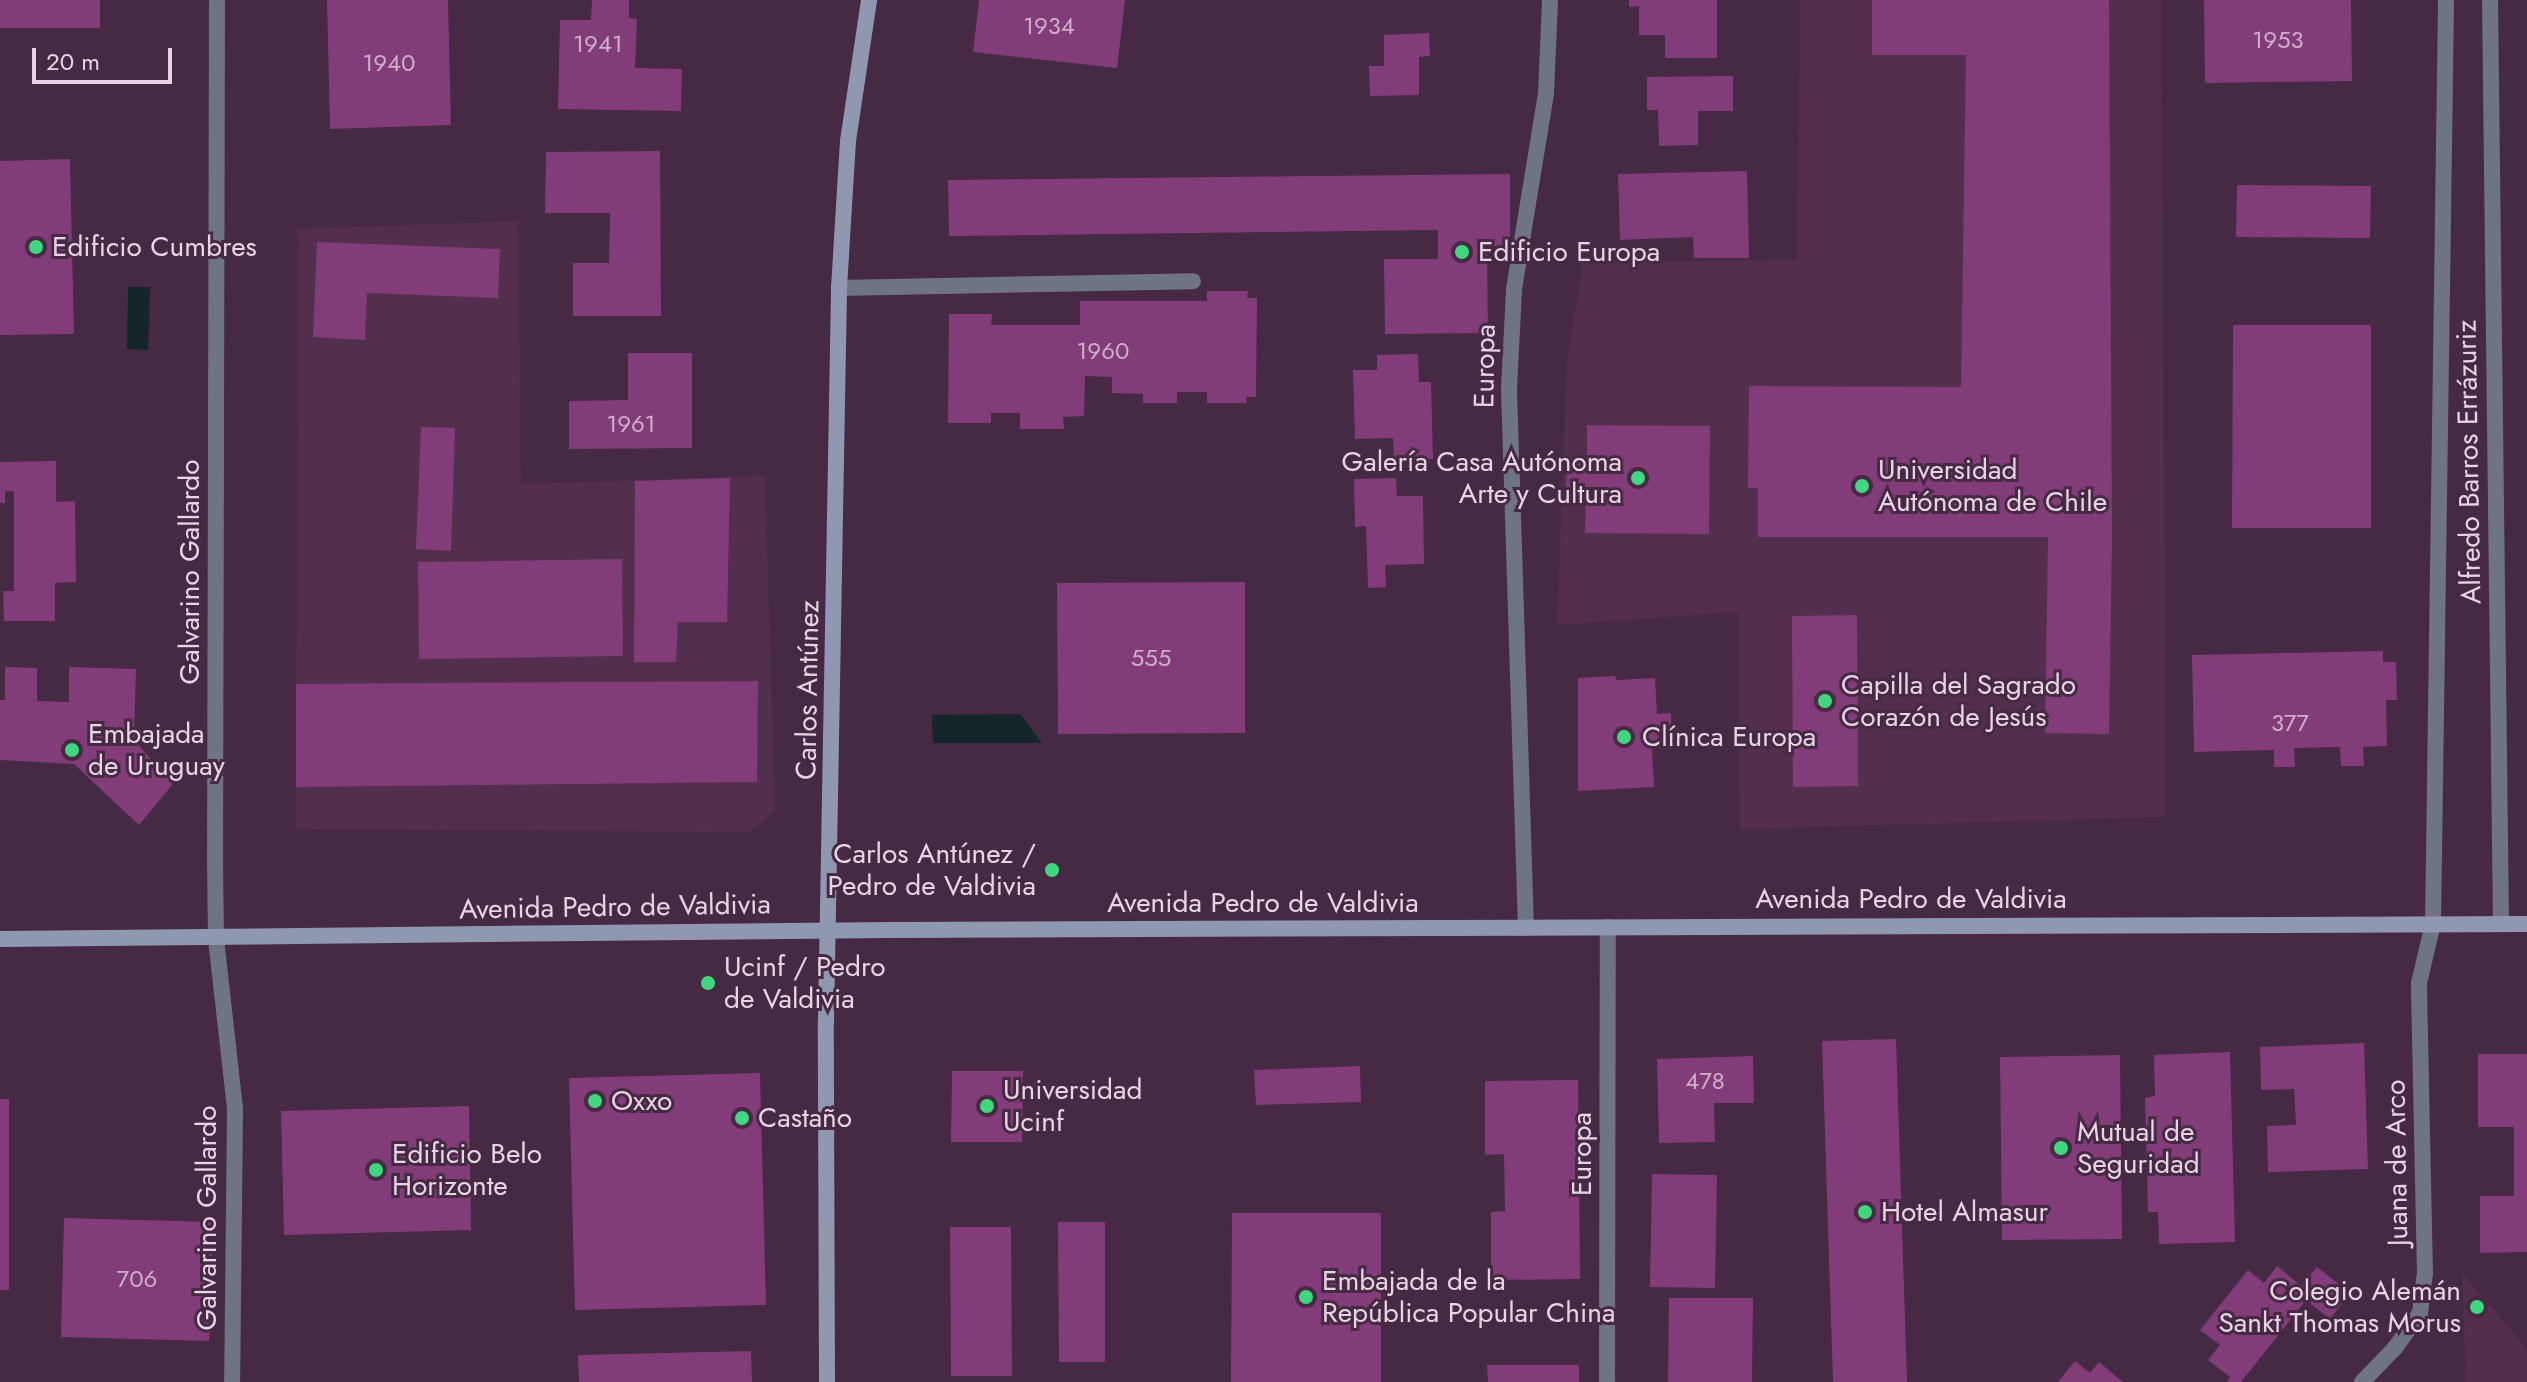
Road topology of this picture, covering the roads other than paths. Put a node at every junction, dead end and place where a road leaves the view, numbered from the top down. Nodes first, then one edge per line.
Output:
1 (217, 0) edge
2 (869, 0) edge
3 (1550, 0) edge
4 (2446, 0) edge
5 (2490, 0) edge
6 (1193, 281) dead end
7 (839, 288) junction
8 (2433, 924) junction
9 (2501, 924) junction
10 (2527, 924) edge
11 (1608, 927) junction
12 (1526, 928) junction
13 (829, 930) junction
14 (0, 939) edge
15 (216, 939) junction
16 (232, 1382) edge
17 (827, 1382) edge
18 (1607, 1382) edge
19 (2362, 1382) edge

1 - 15 street, Galvarino Gallardo
2 - 7 main road, Carlos Antúnez
3 - 12 street, Europa
4 - 8 street, Alfredo Barros Errázuriz
5 - 9 street, Alfredo Barros Errázuriz
6 - 7 street
7 - 13 main road, Carlos Antúnez
8 - 9 main road, Avenida Pedro de Valdivia
8 - 11 main road, Avenida Pedro de Valdivia
8 - 19 street, Juana de Arco
9 - 10 main road, Avenida Pedro de Valdivia
11 - 12 main road, Avenida Pedro de Valdivia
11 - 18 street, Europa
12 - 13 main road, Avenida Pedro de Valdivia
13 - 15 main road, Avenida Pedro de Valdivia
13 - 17 main road, Carlos Antúnez
14 - 15 main road, Avenida Pedro de Valdivia
15 - 16 street, Galvarino Gallardo

